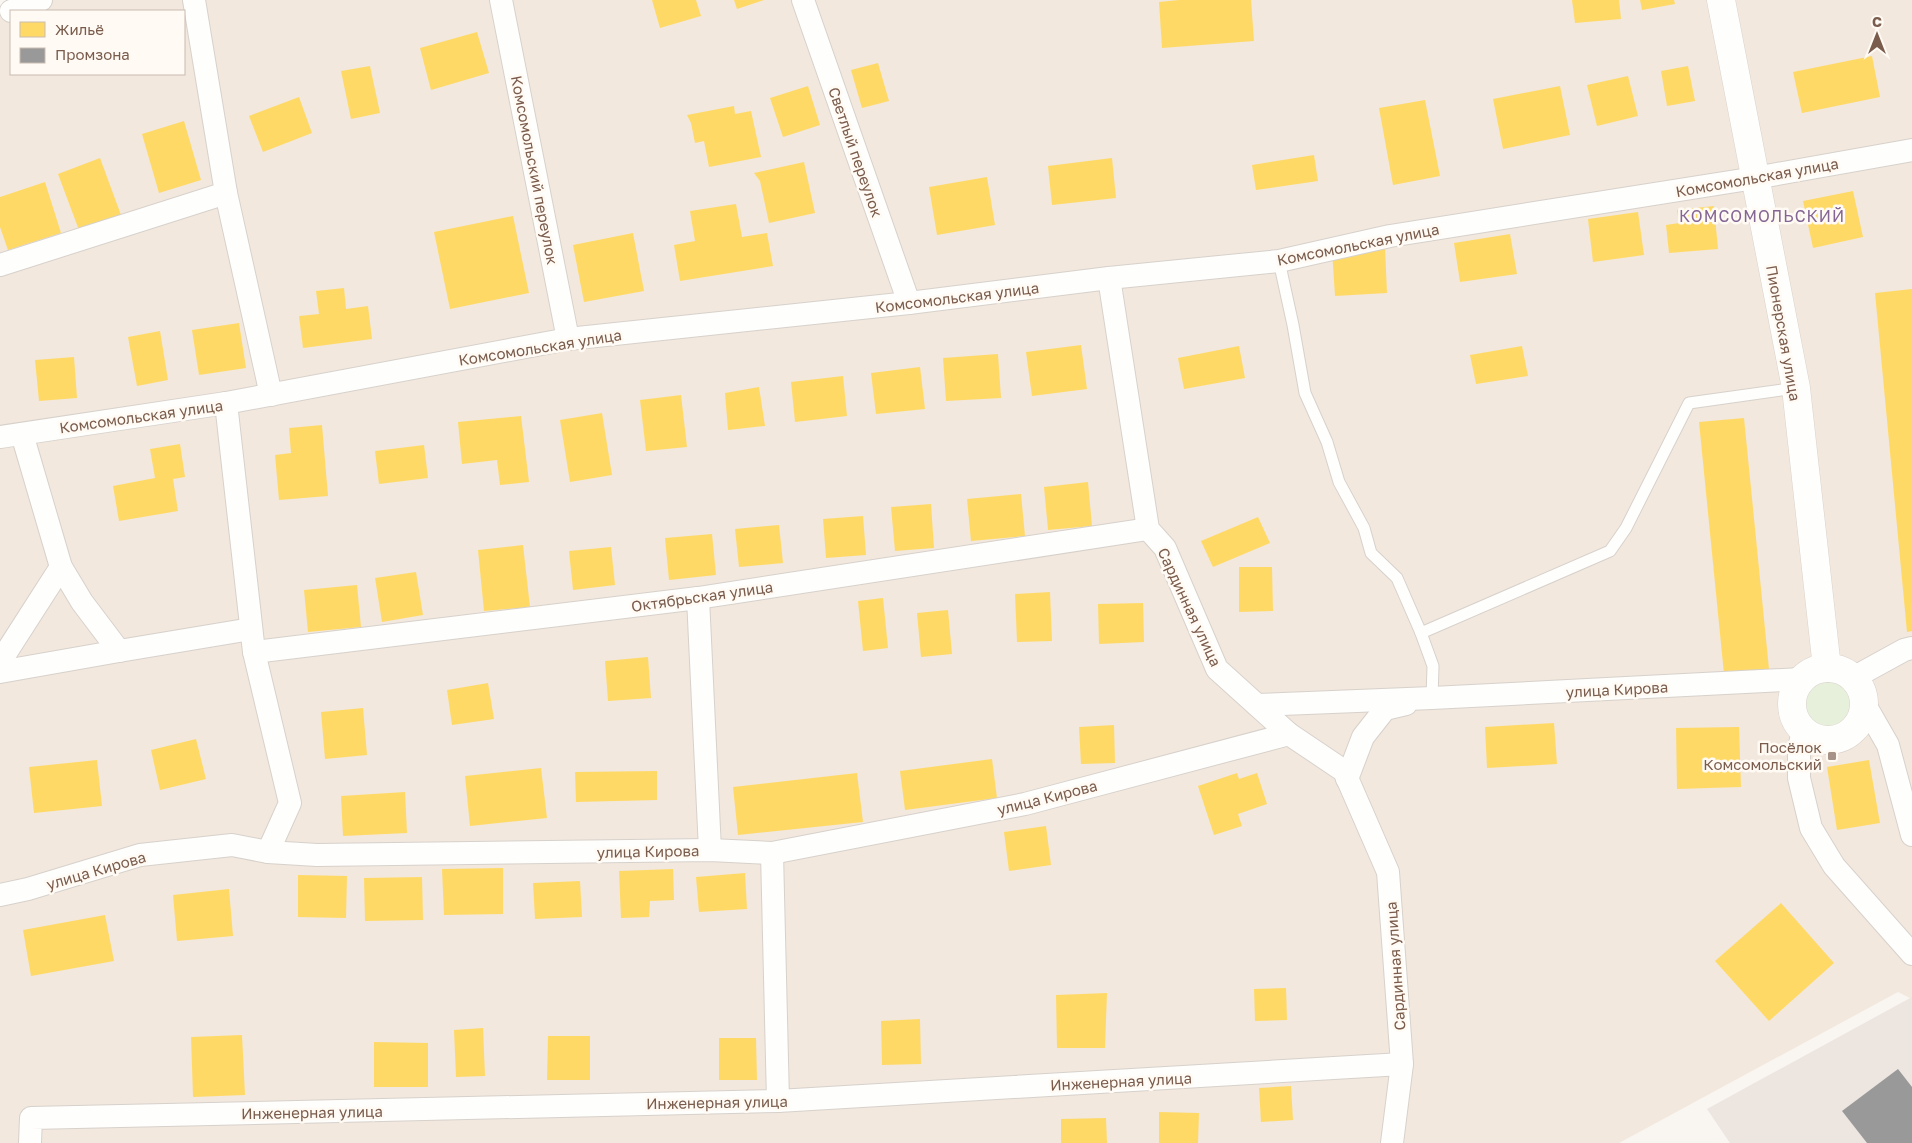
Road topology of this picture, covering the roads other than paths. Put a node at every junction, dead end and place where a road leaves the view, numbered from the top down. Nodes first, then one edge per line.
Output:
1 (42, 0) edge
2 (194, 0) edge
3 (501, 0) edge
4 (803, 0) edge
5 (1721, 0) edge
6 (14, 10) edge
7 (1912, 150) edge
8 (1756, 178) junction
9 (226, 192) junction
10 (1279, 261) junction
11 (0, 265) edge
12 (1108, 278) junction
13 (909, 303) junction
14 (568, 340) junction
15 (1796, 388) junction
16 (271, 395) junction
17 (226, 403) junction
18 (11, 435) edge
19 (1148, 529) junction
20 (61, 567) junction
21 (698, 598) junction
22 (251, 628) junction
23 (1421, 633) junction
24 (1912, 648) edge
25 (119, 651) junction
26 (254, 652) junction
27 (0, 662) edge
28 (1827, 668) junction
29 (0, 672) edge
30 (1853, 678) junction
31 (1802, 679) junction
32 (1432, 698) junction
33 (1864, 703) junction
34 (1257, 705) junction
35 (1803, 731) junction
36 (1289, 734) junction
37 (1347, 779) junction
38 (1912, 835) edge
39 (710, 850) junction
40 (268, 852) junction
41 (772, 853) junction
42 (0, 895) edge
43 (1912, 954) edge
44 (1402, 1064) junction
45 (778, 1102) junction
46 (30, 1143) edge
47 (1392, 1143) edge

1 - 6 street
2 - 9 street
3 - 14 street, Комсомольский переулок
4 - 13 street, Светлый переулок
5 - 8 street, Пионерская улица
7 - 8 street, Комсомольская улица
8 - 10 street, Комсомольская улица
8 - 15 street, Пионерская улица
9 - 11 street
9 - 16 street
10 - 12 street, Комсомольская улица
10 - 23 lane
12 - 13 street, Комсомольская улица
12 - 19 street
13 - 14 street, Комсомольская улица
14 - 16 street, Комсомольская улица
15 - 23 lane
15 - 28 street, Пионерская улица
16 - 17 street, Комсомольская улица
17 - 18 street, Комсомольская улица
17 - 22 street
18 - 20 street
19 - 21 street, Октябрьская улица
19 - 34 street, Сардинная улица
20 - 25 street
20 - 27 street
21 - 26 street, Октябрьская улица
21 - 39 street
22 - 25 street
22 - 26 street
23 - 32 lane
24 - 30 street
25 - 29 street
26 - 40 street
28 - 30 street
28 - 31 street
30 - 33 street
31 - 32 street, улица Кирова
31 - 35 street
32 - 34 street
32 - 37 street
33 - 35 street
33 - 38 street
34 - 36 street, Сардинная улица
35 - 43 street
36 - 37 street, Сардинная улица
36 - 41 street, улица Кирова
37 - 44 street, Сардинная улица
39 - 40 street, улица Кирова
39 - 41 street, улица Кирова
40 - 42 street, улица Кирова
41 - 45 street
44 - 45 street, Инженерная улица
44 - 47 street, Сардинная улица
45 - 46 street, Инженерная улица

